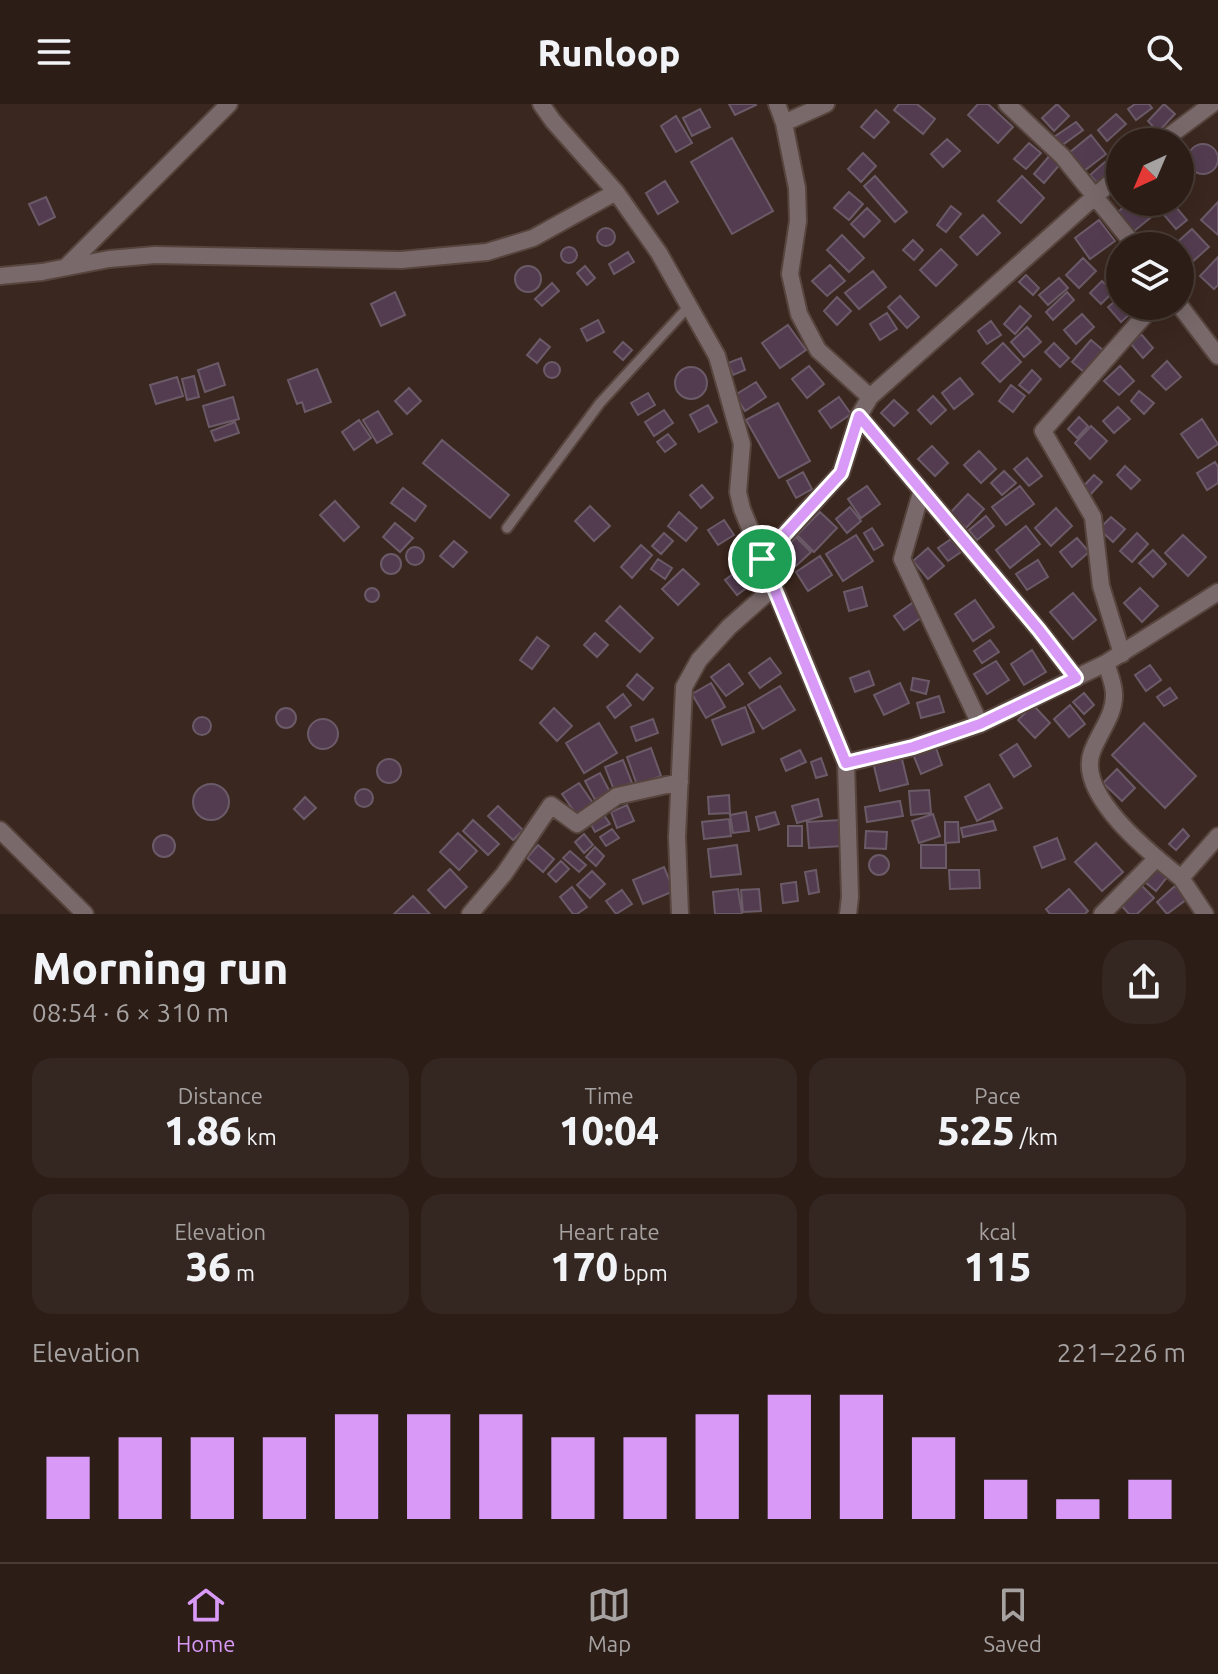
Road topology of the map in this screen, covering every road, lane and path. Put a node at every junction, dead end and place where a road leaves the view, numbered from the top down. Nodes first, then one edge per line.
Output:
1 (229, 104) edge
2 (541, 104) edge
3 (777, 104) edge
4 (826, 104) edge
5 (1007, 104) edge
6 (1212, 104) edge
7 (784, 123) junction
8 (1180, 128) edge
9 (1106, 187) edge
10 (616, 192) junction
11 (1096, 196) junction
12 (1124, 232) edge
13 (65, 267) junction
14 (0, 276) edge
15 (690, 305) junction
16 (1141, 320) edge
17 (1191, 320) edge
18 (1218, 356) edge
19 (870, 397) junction
20 (859, 416) junction
21 (921, 493) junction
22 (507, 528) dead end
23 (762, 559) junction
24 (773, 588) junction
25 (1218, 592) edge
26 (1122, 654) junction
27 (1106, 663) junction
28 (1076, 678) junction
29 (980, 724) junction
30 (846, 763) junction
31 (680, 782) junction
32 (0, 830) edge
33 (1218, 836) edge
34 (1157, 858) junction
35 (1181, 878) junction
36 (85, 914) edge
37 (470, 914) edge
38 (680, 914) edge
39 (848, 914) edge
40 (1102, 914) edge
41 (1205, 914) edge

1 - 13 street
2 - 10 street
3 - 7 street
4 - 7 street
5 - 11 street
6 - 8 street
7 - 19 street
9 - 11 street
10 - 13 street
10 - 15 street
11 - 12 street
11 - 19 street
13 - 14 street
15 - 22 lane
15 - 23 street
16 - 26 street
17 - 18 street
19 - 20 street
20 - 21 street
20 - 23 street
21 - 28 street
21 - 29 street
23 - 24 street
24 - 30 street
24 - 31 street
25 - 26 street
26 - 27 street
27 - 28 street
27 - 34 street
28 - 29 street
29 - 30 street
30 - 39 street
31 - 37 street
31 - 38 street
32 - 36 street
33 - 35 street
34 - 35 street
34 - 40 street
35 - 41 street

